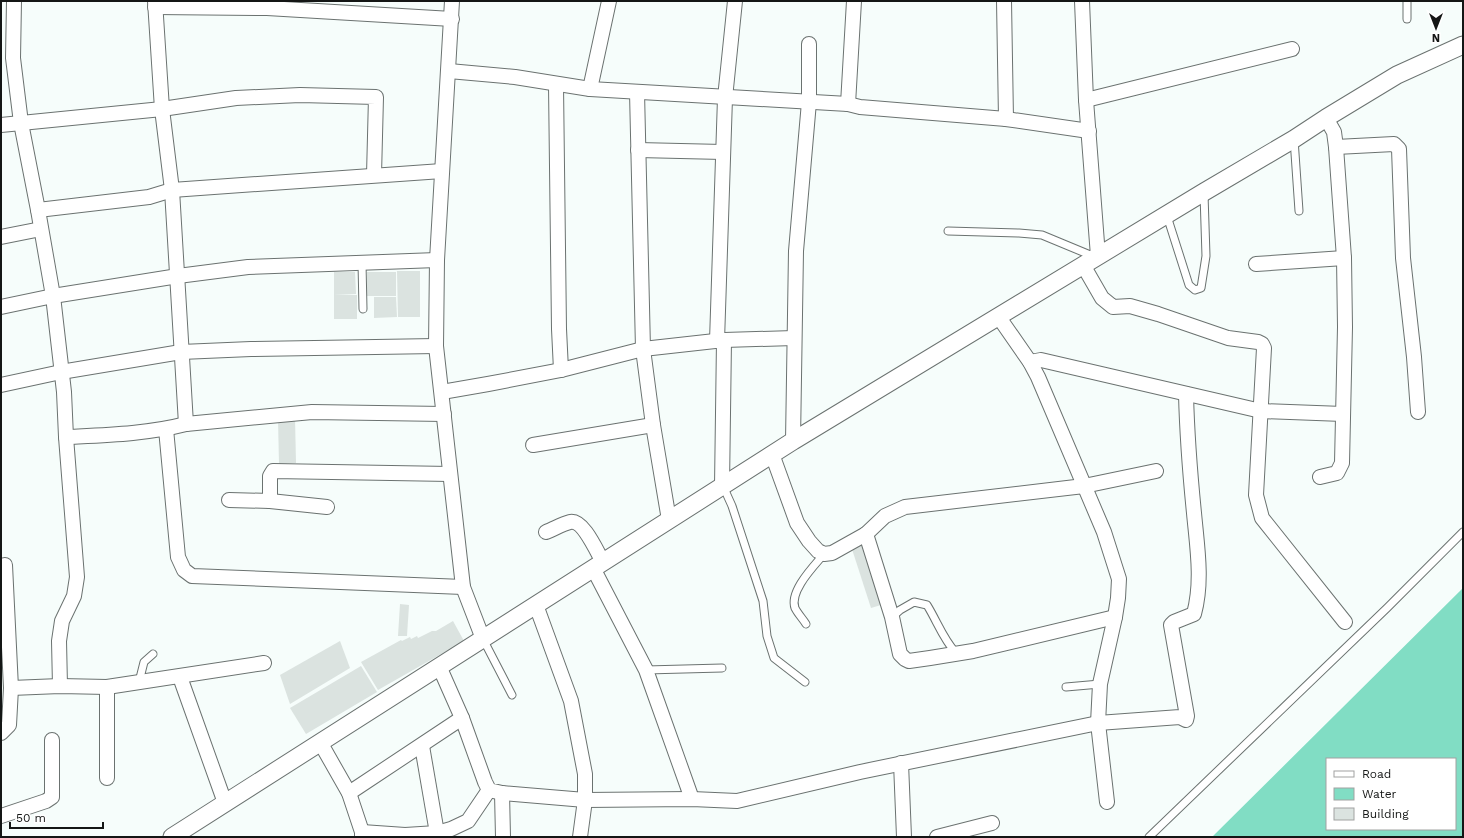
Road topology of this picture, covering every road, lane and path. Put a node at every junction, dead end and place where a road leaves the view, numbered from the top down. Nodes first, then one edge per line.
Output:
1 (14, 1) edge
2 (452, 1) edge
3 (609, 1) edge
4 (735, 1) edge
5 (854, 1) edge
6 (1004, 1) edge
7 (1082, 1) edge
8 (1407, 1) edge
9 (155, 4) edge
10 (452, 19) junction
11 (1407, 19) dead end
12 (809, 44) dead end
13 (1463, 45) edge
14 (1292, 49) dead end
15 (7, 58) edge
16 (449, 71) junction
17 (556, 84) junction
18 (590, 89) junction
19 (637, 92) junction
20 (725, 98) junction
21 (1086, 100) junction
22 (809, 102) junction
23 (848, 104) junction
24 (162, 109) junction
25 (1326, 118) junction
26 (1006, 119) junction
27 (21, 123) junction
28 (1, 125) edge
29 (1089, 131) junction
30 (1294, 139) junction
31 (1336, 147) junction
32 (638, 150) junction
33 (723, 152) junction
34 (442, 171) junction
35 (374, 175) junction
36 (172, 190) junction
37 (1204, 192) junction
38 (38, 210) junction
39 (1299, 211) dead end
40 (1167, 214) junction
41 (41, 229) junction
42 (948, 231) dead end
43 (1, 237) edge
44 (1344, 258) junction
45 (1092, 259) junction
46 (437, 260) junction
47 (362, 263) junction
48 (1256, 264) dead end
49 (178, 276) junction
50 (53, 296) junction
51 (1, 307) edge
52 (363, 309) dead end
53 (998, 316) junction
54 (794, 338) junction
55 (721, 341) junction
56 (436, 346) junction
57 (643, 349) junction
58 (181, 352) junction
59 (1030, 362) junction
60 (561, 370) junction
61 (61, 372) junction
62 (1, 385) edge
63 (442, 392) junction
64 (1186, 394) junction
65 (1260, 411) junction
66 (1418, 412) dead end
67 (444, 414) junction
68 (1343, 414) junction
69 (186, 424) junction
70 (653, 424) junction
71 (166, 429) junction
72 (66, 437) junction
73 (792, 441) junction
74 (533, 445) dead end
75 (772, 454) junction
76 (1156, 471) dead end
77 (450, 474) junction
78 (1320, 477) dead end
79 (722, 486) junction
80 (1084, 486) junction
81 (229, 500) dead end
82 (270, 501) junction
83 (327, 507) dead end
84 (669, 520) junction
85 (546, 532) dead end
86 (1463, 532) edge
87 (866, 534) junction
88 (824, 554) junction
89 (5, 565) dead end
90 (598, 565) junction
91 (463, 587) junction
92 (536, 605) junction
93 (892, 617) junction
94 (1115, 617) junction
95 (1345, 622) dead end
96 (806, 624) dead end
97 (482, 639) junction
98 (956, 653) junction
99 (153, 654) dead end
100 (264, 664) dead end
101 (440, 666) junction
102 (722, 668) dead end
103 (646, 670) junction
104 (180, 676) junction
105 (139, 682) junction
106 (805, 682) dead end
107 (1100, 684) junction
108 (60, 686) junction
109 (107, 687) junction
110 (1066, 687) dead end
111 (11, 688) junction
112 (512, 695) dead end
113 (462, 718) junction
114 (1098, 723) junction
115 (1, 733) edge
116 (52, 740) dead end
117 (320, 742) junction
118 (422, 746) junction
119 (901, 763) junction
120 (107, 778) dead end
121 (496, 792) junction
122 (349, 793) junction
123 (692, 799) junction
124 (585, 800) junction
125 (1107, 802) dead end
126 (225, 803) junction
127 (1, 816) edge
128 (992, 823) dead end
129 (437, 833) junction
130 (362, 834) edge
131 (172, 837) edge
132 (503, 837) edge
133 (580, 837) edge
134 (904, 837) edge
135 (937, 837) edge
136 (1149, 837) edge

1 - 15 street
2 - 10 street
3 - 18 street
4 - 20 street
5 - 23 street
6 - 26 street
7 - 21 street
8 - 11 lane
9 - 10 street
9 - 24 street
10 - 16 street
12 - 22 street
13 - 25 street
14 - 21 street
15 - 27 street
16 - 17 street
16 - 34 street
17 - 18 street
17 - 60 street
18 - 19 street
19 - 20 street
19 - 32 street
20 - 22 street
20 - 33 street
21 - 29 street
22 - 23 street
22 - 54 street
23 - 26 street
24 - 27 street
24 - 35 street
24 - 36 street
25 - 30 street
25 - 31 street
26 - 29 street
27 - 28 street
27 - 38 street
29 - 45 street
30 - 37 street
30 - 39 lane
31 - 44 street
31 - 66 street
32 - 33 street
32 - 57 street
33 - 55 street
34 - 35 street
34 - 46 street
35 - 36 street
36 - 38 street
36 - 49 street
37 - 40 street
37 - 40 lane
38 - 41 street
40 - 45 street
41 - 43 street
41 - 50 street
42 - 45 lane
44 - 48 street
44 - 68 street
45 - 53 street
45 - 65 street
46 - 47 street
46 - 56 street
47 - 49 street
47 - 52 lane
49 - 50 street
49 - 58 street
50 - 51 street
50 - 61 street
53 - 59 street
53 - 73 street
54 - 55 street
54 - 73 street
55 - 57 street
55 - 79 street
56 - 58 street
56 - 63 street
57 - 60 street
57 - 70 street
58 - 61 street
58 - 69 street
59 - 64 street
59 - 80 street
60 - 63 street
61 - 62 street
61 - 72 street
63 - 67 street
64 - 65 street
64 - 114 street
65 - 68 street
65 - 95 street
67 - 69 street
67 - 77 street
68 - 78 street
69 - 71 street
70 - 74 street
70 - 84 street
71 - 72 street
71 - 91 street
72 - 108 street
73 - 75 street
75 - 79 street
75 - 88 street
76 - 80 street
77 - 82 street
77 - 91 street
79 - 84 street
79 - 106 lane
80 - 87 street
80 - 94 street
81 - 82 street
82 - 83 street
84 - 90 street
85 - 90 street
86 - 136 lane
87 - 88 street
87 - 93 street
88 - 96 lane
89 - 111 street
90 - 92 street
90 - 103 street
91 - 97 street
92 - 97 street
92 - 124 street
93 - 98 lane
93 - 98 street
94 - 98 street
94 - 107 street
97 - 101 street
97 - 112 lane
99 - 105 lane
100 - 104 street
101 - 113 street
101 - 117 street
102 - 103 lane
103 - 123 street
104 - 105 street
104 - 126 street
105 - 109 street
107 - 110 lane
107 - 114 street
108 - 109 street
108 - 111 street
109 - 120 street
111 - 115 street
113 - 118 street
113 - 121 street
114 - 119 street
114 - 125 street
116 - 127 street
117 - 122 street
117 - 126 street
118 - 122 street
118 - 129 street
119 - 123 street
119 - 134 street
121 - 124 street
121 - 129 street
121 - 132 street
122 - 130 street
123 - 124 street
124 - 133 street
126 - 131 street
128 - 135 street
129 - 130 street

